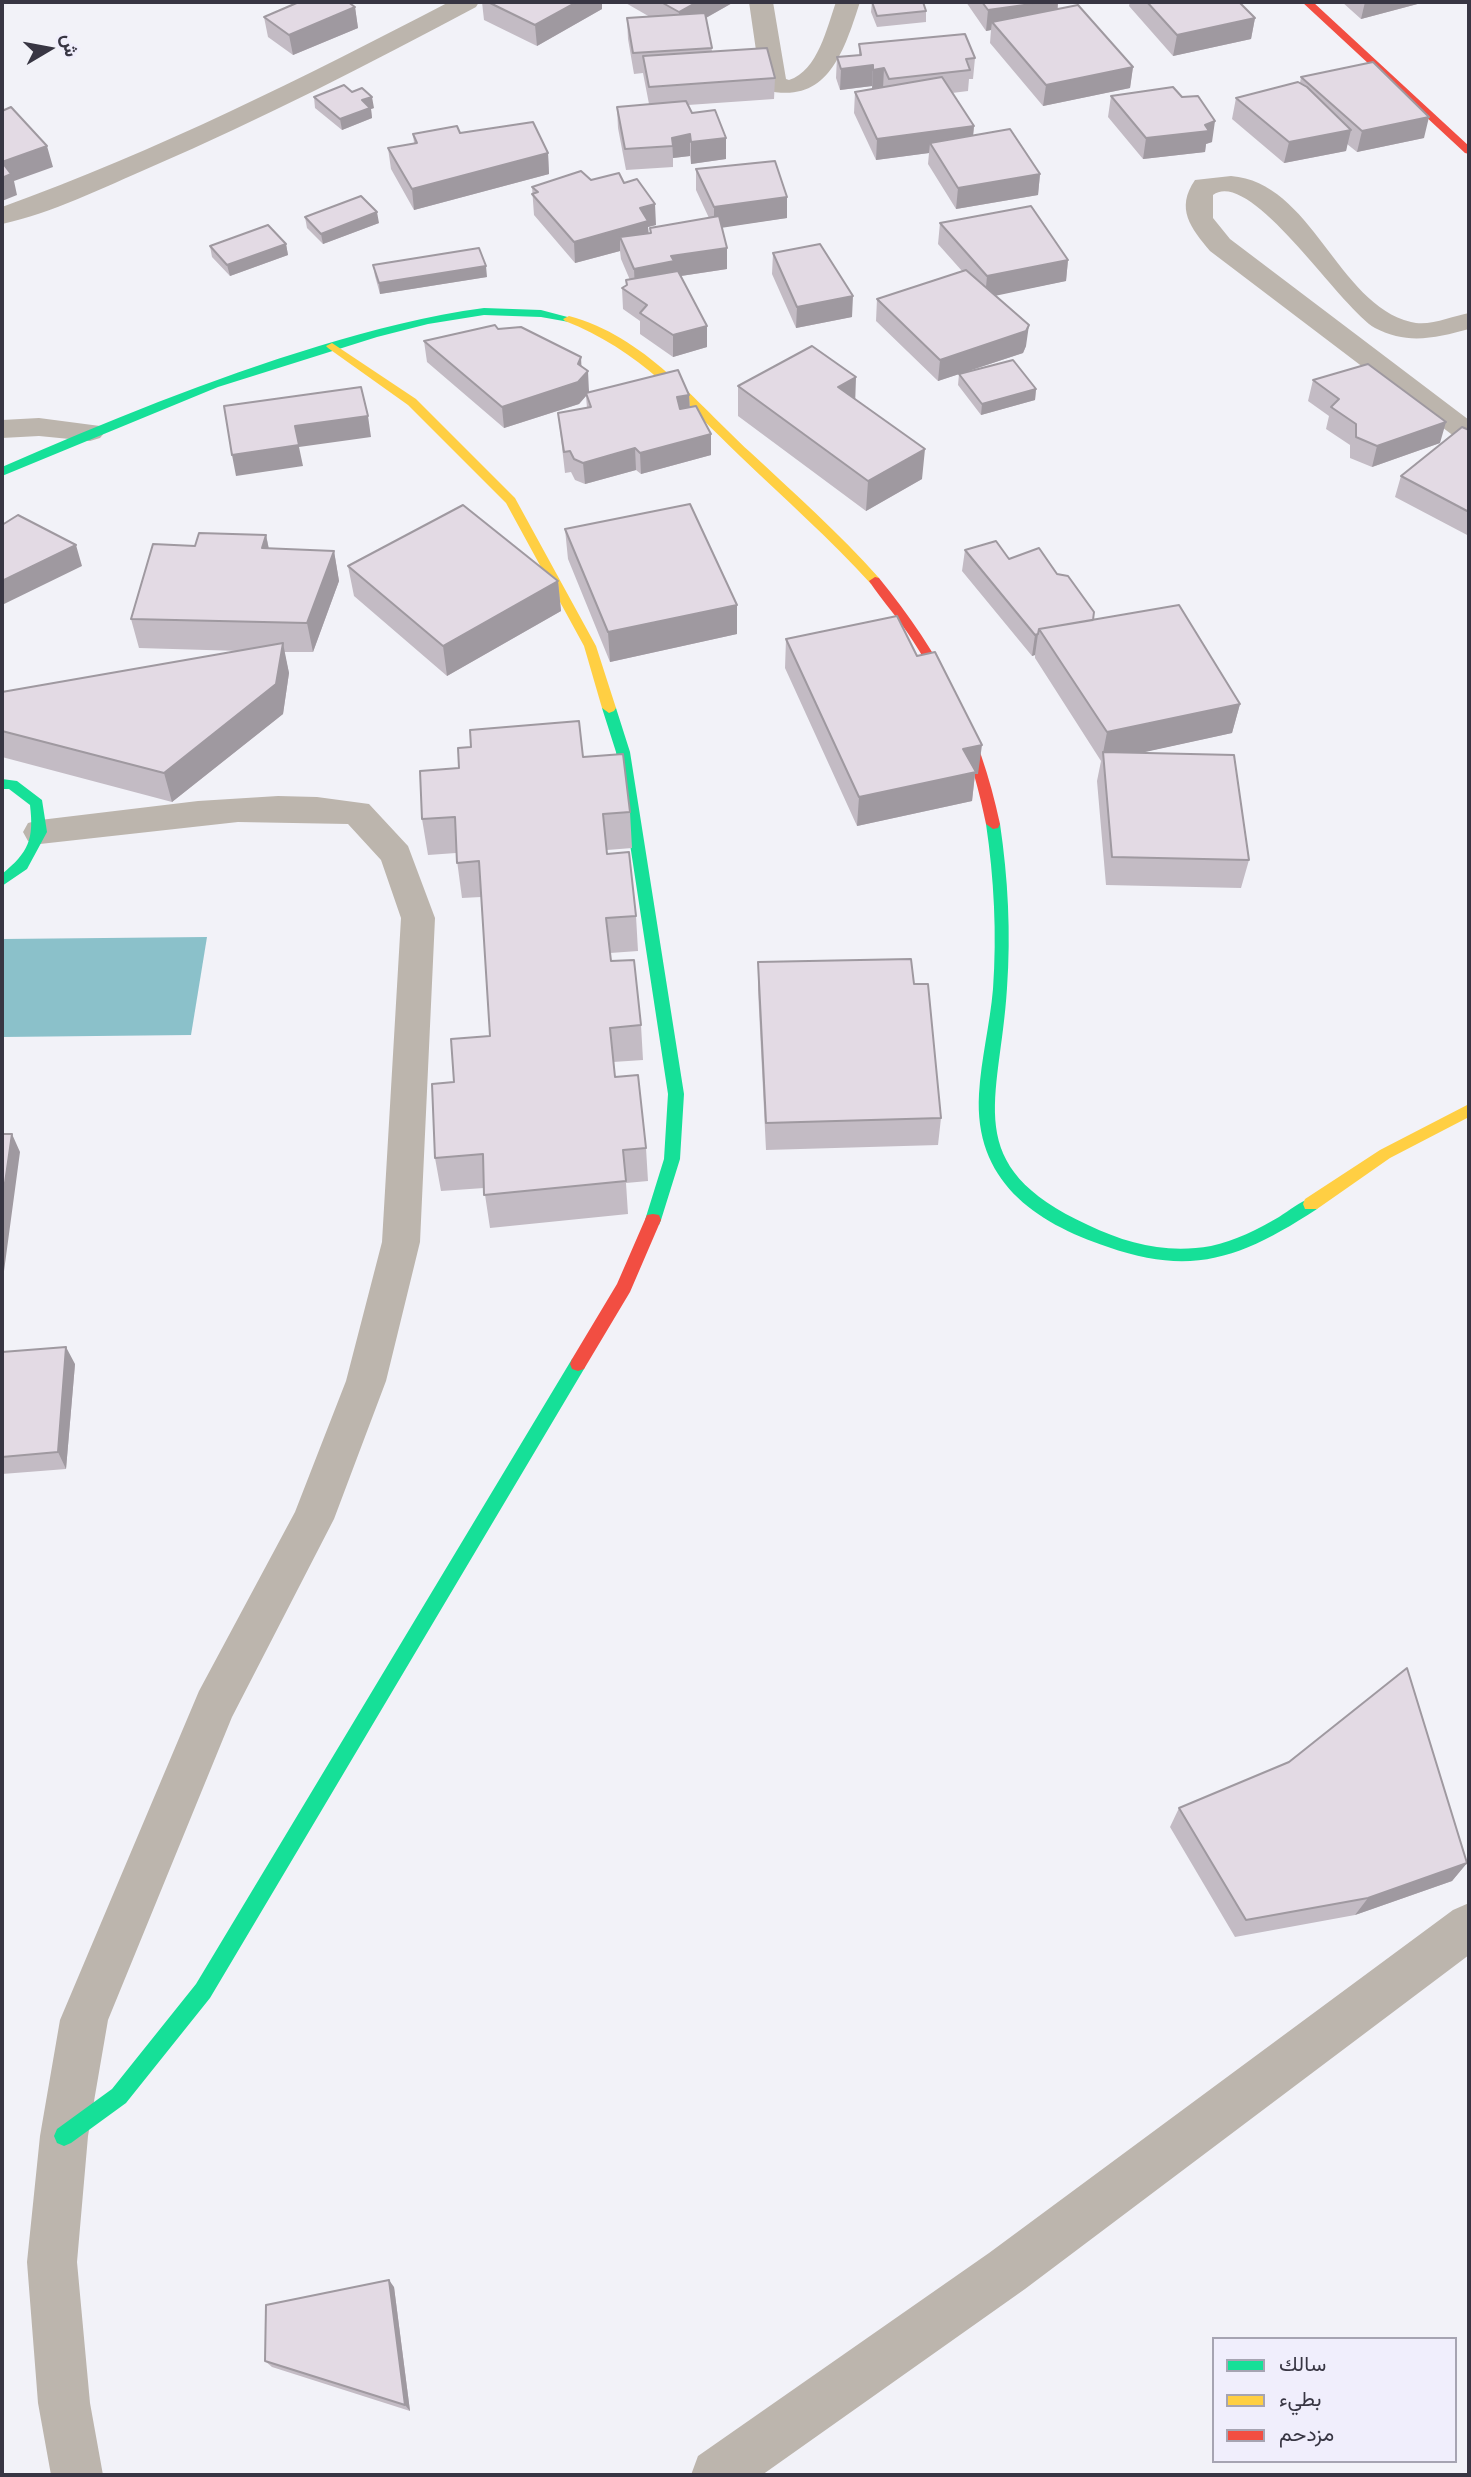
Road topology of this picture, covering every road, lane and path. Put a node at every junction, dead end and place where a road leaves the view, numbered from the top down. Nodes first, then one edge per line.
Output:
1 (467, 2) edge
2 (761, 2) edge
3 (848, 2) edge
4 (1307, 2) edge
5 (1469, 151) edge
6 (2, 216) edge
7 (1469, 321) edge
8 (332, 346) junction
9 (2, 429) edge
10 (90, 432) junction
11 (1469, 433) edge
12 (2, 471) edge
13 (2, 784) edge
14 (40, 832) junction
15 (2, 881) edge
16 (1469, 1110) edge
17 (1469, 1926) edge
18 (64, 2136) junction
19 (77, 2475) edge
20 (717, 2475) edge

1 - 6 street
2 - 3 street
4 - 5 street
7 - 11 street
8 - 10 street
8 - 16 street
8 - 18 street
9 - 10 street
10 - 12 street
13 - 14 street
14 - 15 street
14 - 18 street
17 - 20 street
18 - 19 street

